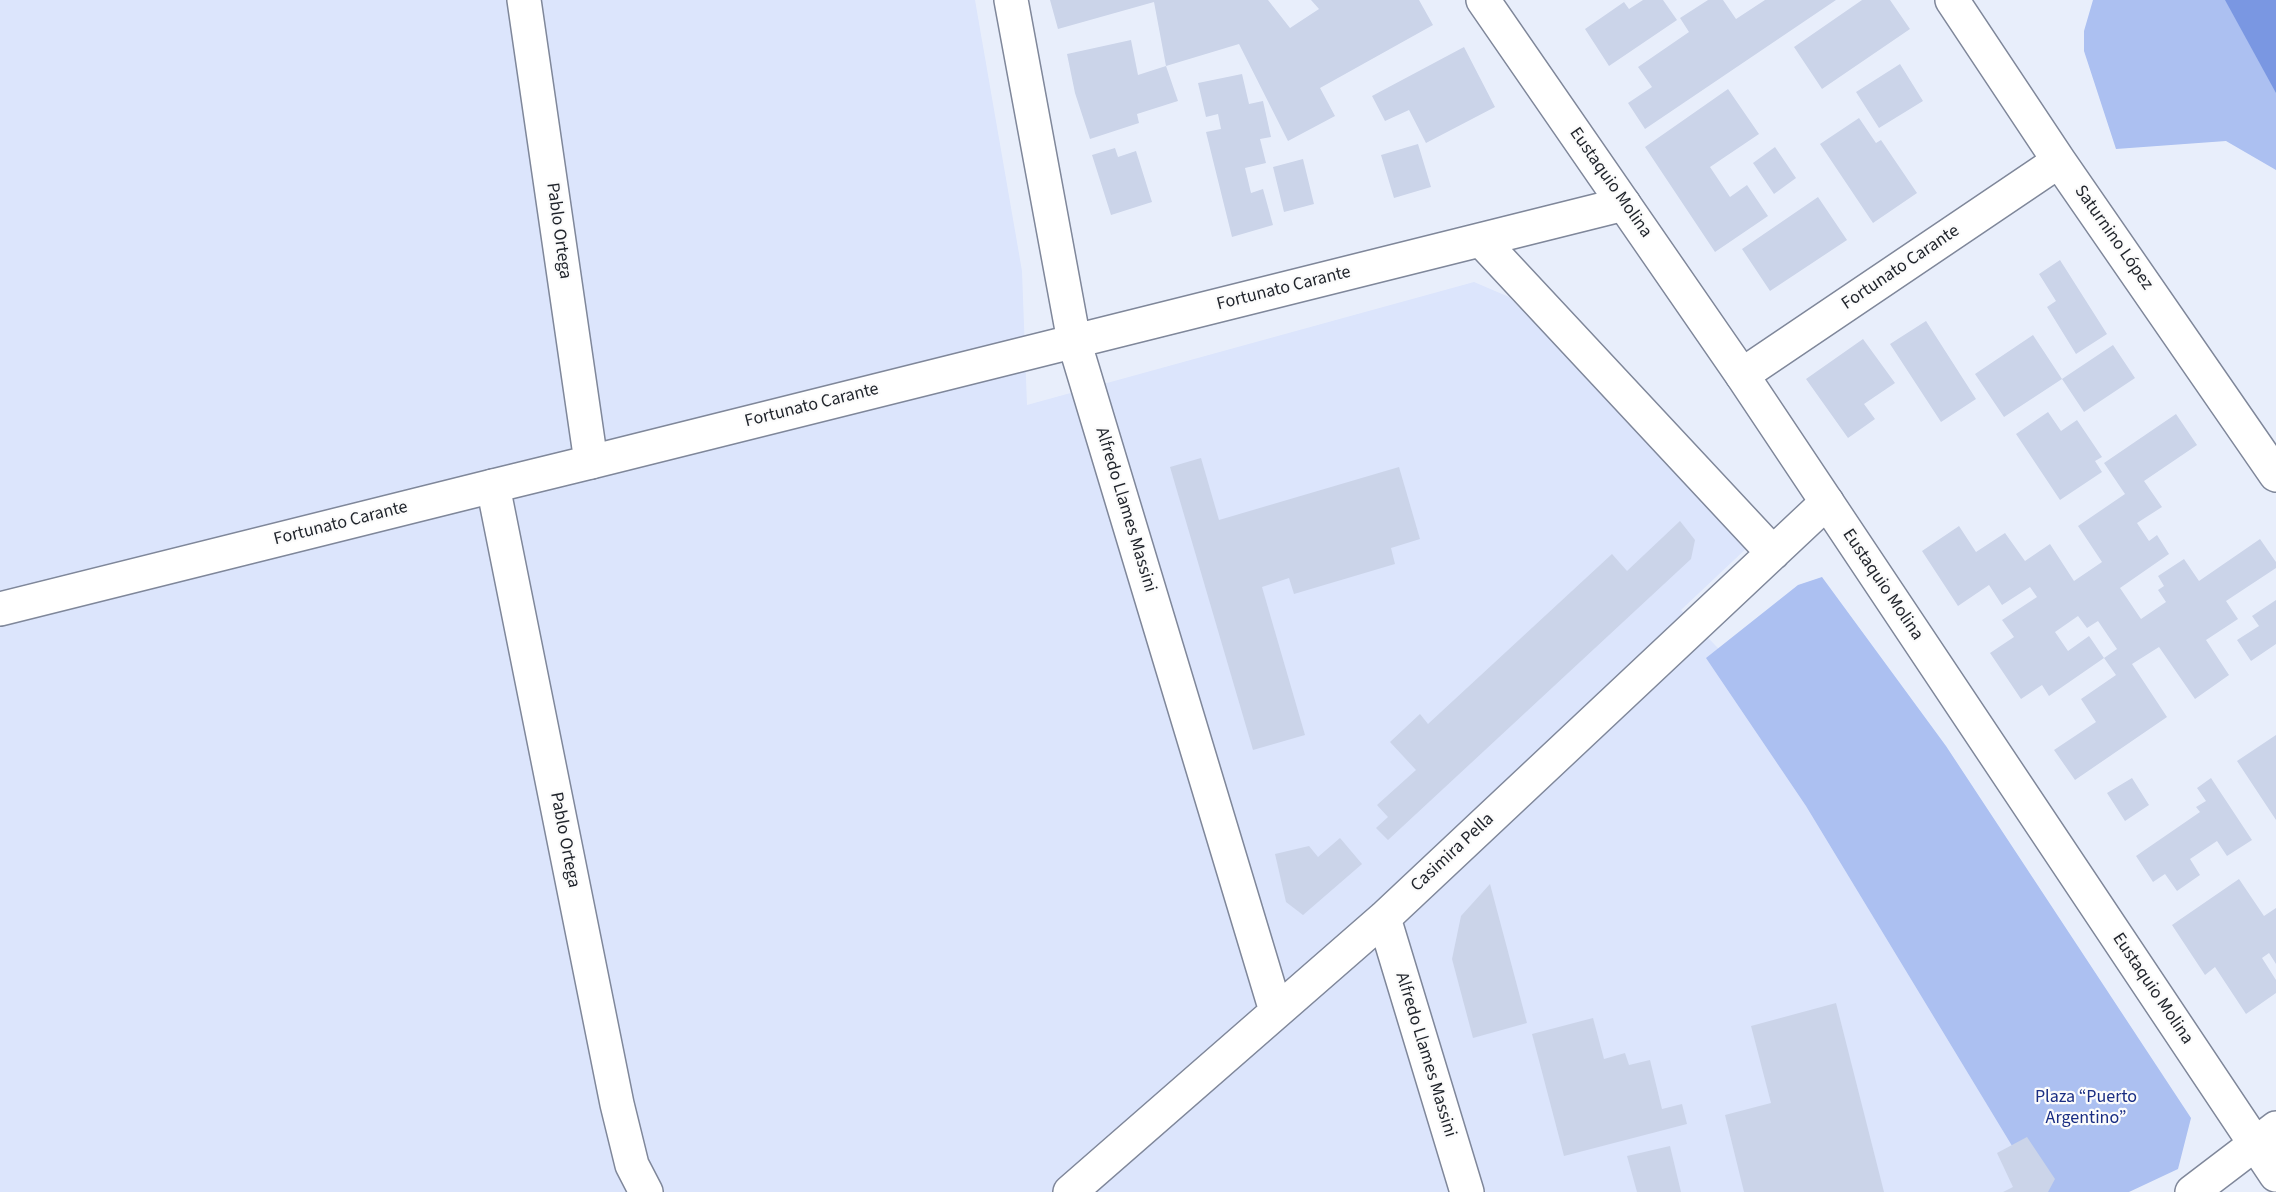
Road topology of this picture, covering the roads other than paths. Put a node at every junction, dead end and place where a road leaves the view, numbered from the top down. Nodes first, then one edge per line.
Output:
1 (524, 0) edge
2 (1011, 0) edge
3 (1482, 0) edge
4 (1952, 0) edge
5 (2059, 161) junction
6 (1624, 204) junction
7 (1481, 240) junction
8 (1074, 341) junction
9 (1742, 375) junction
10 (591, 462) junction
11 (2276, 475) edge
12 (494, 486) junction
13 (1827, 502) junction
14 (1773, 553) junction
15 (0, 609) edge
16 (1384, 918) junction
17 (1276, 1011) junction
18 (2265, 1136) edge
19 (2276, 1175) edge
20 (646, 1192) edge
21 (1070, 1192) edge
22 (1467, 1192) edge
23 (2193, 1192) edge

1 - 10 street, Pablo Ortega
2 - 8 street, Alfredo Llames Massini
3 - 6 street, Eustaquio Molina
4 - 5 street, Saturnino López
5 - 9 street, Fortunato Carante
5 - 11 street, Saturnino López
6 - 7 street, Fortunato Carante
6 - 9 street, Eustaquio Molina
7 - 8 street, Fortunato Carante
7 - 14 street
8 - 10 street, Fortunato Carante
8 - 17 street, Alfredo Llames Massini
9 - 13 street, Eustaquio Molina
10 - 12 street, Fortunato Carante
12 - 15 street, Fortunato Carante
12 - 20 street, Pablo Ortega
13 - 14 street, Casimira Pella
13 - 18 street, Eustaquio Molina
14 - 16 street, Casimira Pella
16 - 17 street, Casimira Pella
16 - 22 street, Alfredo Llames Massini
17 - 21 street, Casimira Pella
18 - 19 street, Eustaquio Molina
18 - 23 street

